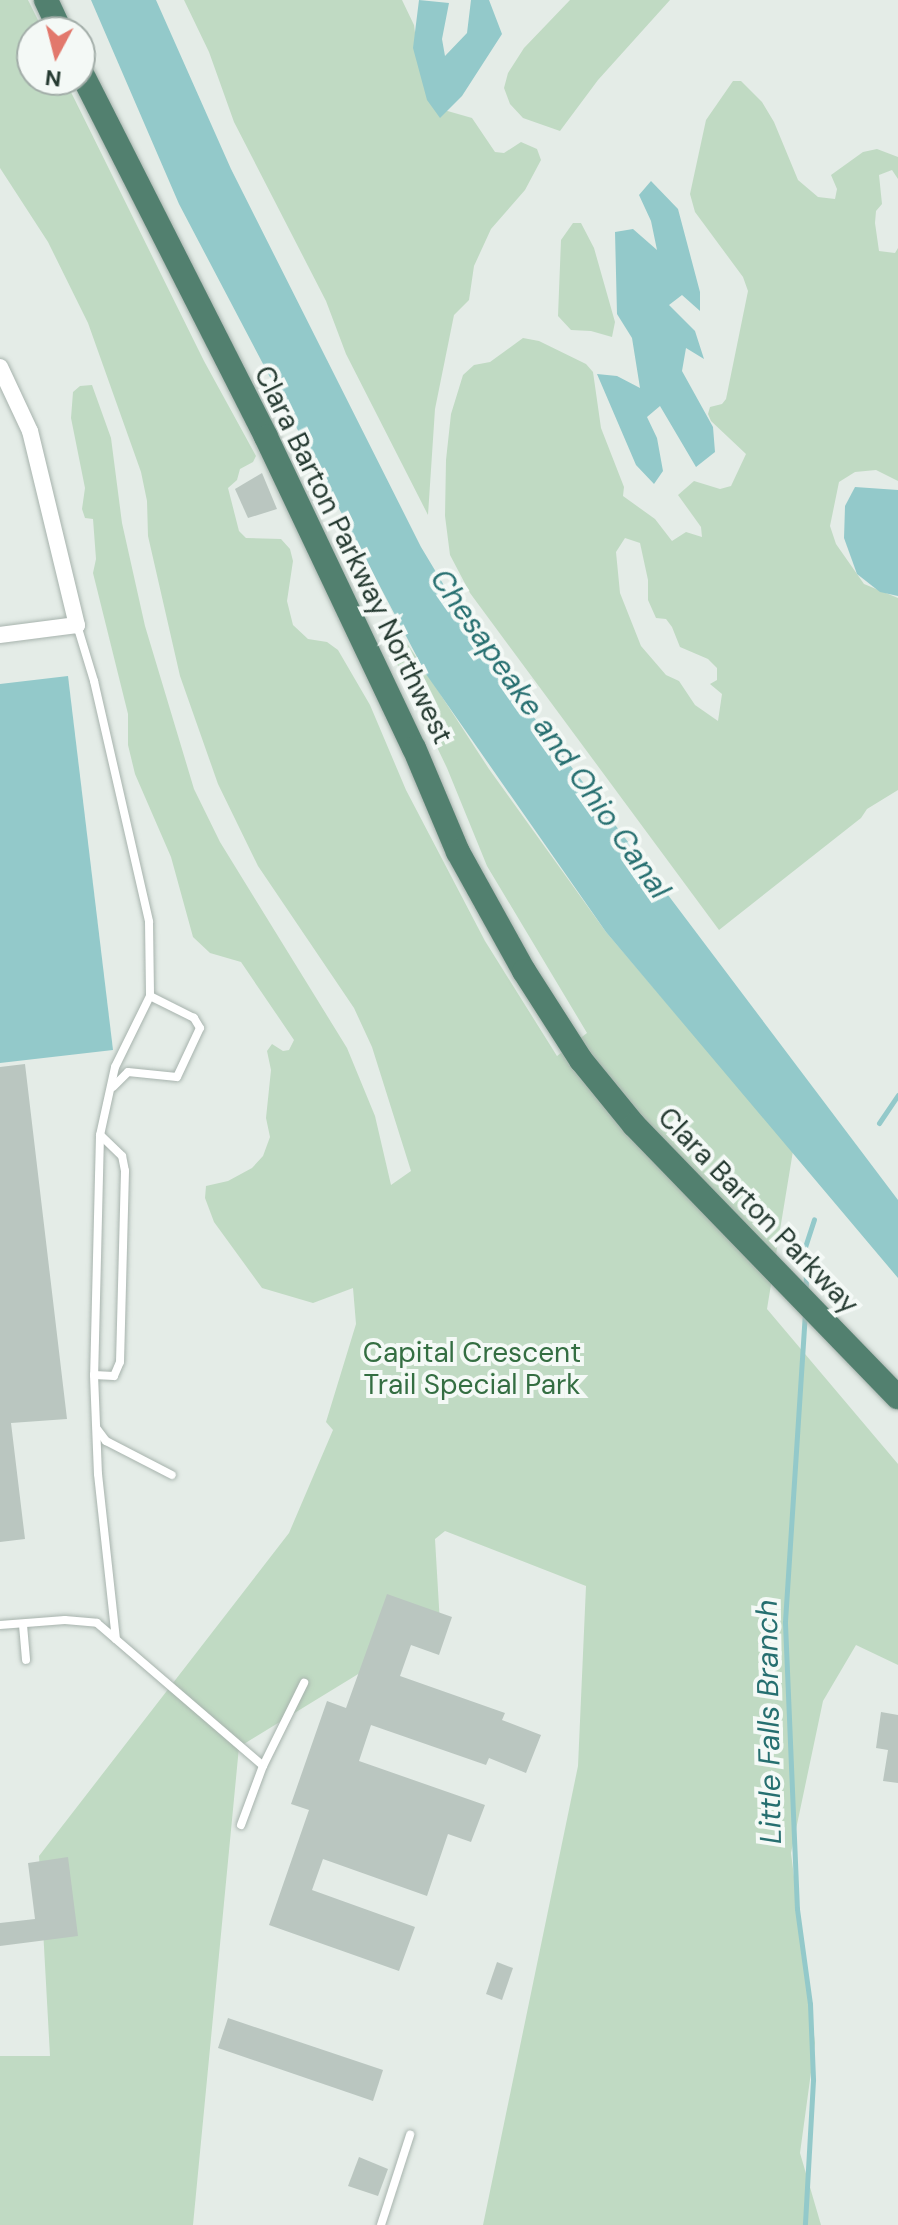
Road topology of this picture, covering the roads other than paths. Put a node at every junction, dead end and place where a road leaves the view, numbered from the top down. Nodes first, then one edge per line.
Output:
1 (93, 96) edge
2 (0, 367) edge
3 (77, 625) junction
4 (0, 635) edge
5 (150, 996) junction
6 (581, 1060) joint
7 (106, 1098) junction
8 (100, 1135) junction
9 (94, 1375) junction
10 (898, 1397) edge
11 (97, 1428) junction
12 (172, 1475) dead end
13 (0, 1625) edge
14 (23, 1625) junction
15 (116, 1639) junction
16 (26, 1660) dead end
17 (304, 1683) dead end
18 (263, 1766) junction
19 (241, 1825) dead end
20 (410, 2135) dead end
21 (381, 2225) edge

1 - 6 highway, Clara Barton Parkway Northwest
2 - 3 street
3 - 4 street
3 - 5 lane
5 - 7 lane
5 - 7 lane
6 - 10 highway, Clara Barton Parkway
7 - 8 lane
8 - 9 lane
8 - 9 lane
9 - 11 lane
11 - 12 lane
11 - 15 lane
13 - 14 lane
14 - 15 lane
14 - 16 lane
15 - 18 lane
17 - 18 lane
18 - 19 lane
20 - 21 lane

